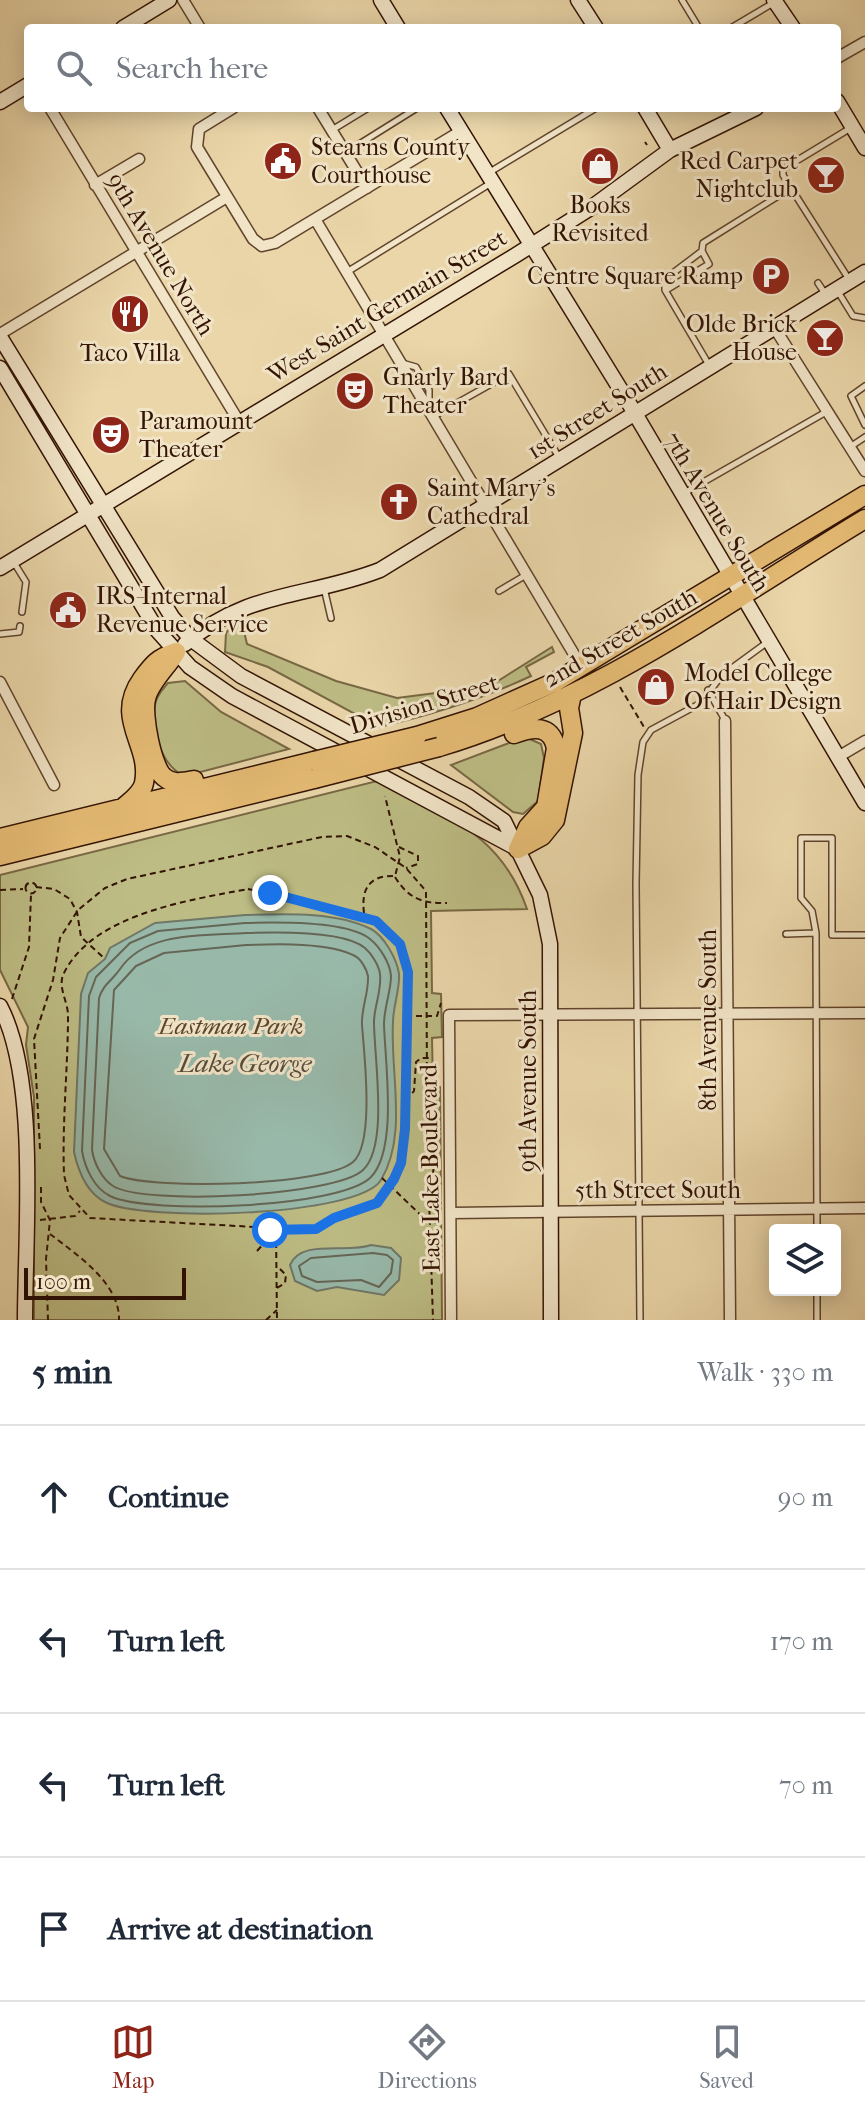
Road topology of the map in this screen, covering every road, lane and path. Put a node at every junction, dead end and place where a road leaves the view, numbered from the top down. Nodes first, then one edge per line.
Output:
1 (169, 0) edge
2 (183, 0) edge
3 (381, 0) edge
4 (578, 0) edge
5 (682, 0) edge
6 (775, 1) edge
7 (130, 24) edge
8 (198, 24) edge
9 (396, 24) edge
10 (593, 24) edge
11 (697, 24) edge
12 (738, 24) edge
13 (790, 24) edge
14 (865, 42) edge
15 (841, 56) edge
16 (24, 87) edge
17 (0, 102) edge
18 (841, 108) edge
19 (52, 112) edge
20 (227, 112) edge
21 (321, 112) edge
22 (362, 112) edge
23 (411, 112) edge
24 (449, 112) edge
25 (590, 112) edge
26 (647, 112) edge
27 (748, 112) edge
28 (853, 127) junction
29 (332, 130) junction
30 (461, 131) junction
31 (865, 148) edge
32 (670, 150) junction
33 (345, 153) junction
34 (139, 159) dead end
35 (490, 178) junction
36 (95, 185) junction
37 (367, 188) junction
38 (791, 188) junction
39 (227, 197) junction
40 (315, 219) junction
41 (531, 246) junction
42 (702, 251) junction
43 (136, 252) junction
44 (347, 272) junction
45 (865, 272) edge
46 (850, 281) junction
47 (827, 289) junction
48 (665, 290) junction
49 (865, 318) edge
50 (774, 327) junction
51 (384, 334) junction
52 (0, 335) edge
53 (710, 365) junction
54 (0, 368) edge
55 (865, 386) edge
56 (826, 411) junction
57 (431, 412) junction
58 (633, 415) junction
59 (238, 420) junction
60 (865, 425) edge
61 (865, 437) edge
62 (850, 447) junction
63 (862, 459) edge
64 (561, 460) junction
65 (865, 471) edge
66 (681, 495) junction
67 (865, 495) edge
68 (487, 504) junction
69 (103, 506) junction
70 (88, 515) junction
71 (865, 519) edge
72 (6, 564) edge
73 (527, 574) junction
74 (731, 578) junction
75 (324, 587) junction
76 (499, 591) dead end
77 (741, 595) junction
78 (22, 612) dead end
79 (331, 618) dead end
80 (20, 626) dead end
81 (0, 634) edge
82 (191, 639) junction
83 (770, 641) junction
84 (176, 652) junction
85 (581, 666) junction
86 (617, 681) dead end
87 (0, 682) edge
88 (708, 689) junction
89 (572, 694) junction
90 (725, 721) joint
91 (648, 735) junction
92 (865, 741) edge
93 (446, 750) junction
94 (838, 757) junction
95 (382, 762) joint
96 (285, 764) junction
97 (314, 770) junction
98 (54, 785) dead end
99 (385, 796) dead end
100 (865, 803) edge
101 (124, 807) junction
102 (0, 838) edge
103 (398, 846) junction
104 (518, 849) junction
105 (0, 856) edge
106 (400, 865) junction
107 (406, 868) junction
108 (395, 876) junction
109 (36, 887) junction
110 (25, 889) junction
111 (0, 890) edge
112 (31, 894) junction
113 (427, 903) junction
114 (447, 903) dead end
115 (77, 912) junction
116 (364, 915) junction
117 (816, 933) junction
118 (786, 934) dead end
119 (865, 935) edge
120 (89, 945) junction
121 (105, 959) dead end
122 (6, 1002) edge
123 (441, 1003) dead end
124 (817, 1013) junction
125 (865, 1013) edge
126 (638, 1014) junction
127 (727, 1014) junction
128 (550, 1015) junction
129 (406, 1016) junction
130 (425, 1016) junction
131 (4, 1026) edge
132 (28, 1034) dead end
133 (35, 1035) junction
134 (426, 1058) junction
135 (432, 1058) dead end
136 (406, 1102) junction
137 (40, 1153) dead end
138 (40, 1178) dead end
139 (382, 1178) dead end
140 (390, 1187) junction
141 (865, 1208) edge
142 (729, 1209) junction
143 (817, 1209) junction
144 (550, 1210) junction
145 (639, 1210) junction
146 (81, 1211) junction
147 (452, 1213) junction
148 (25, 1220) junction
149 (50, 1220) junction
150 (428, 1222) junction
151 (442, 1223) dead end
152 (817, 1224) edge
153 (276, 1231) junction
154 (49, 1233) junction
155 (257, 1251) dead end
156 (277, 1267) junction
157 (276, 1288) junction
158 (817, 1296) edge
159 (277, 1309) junction
160 (25, 1320) edge
161 (48, 1320) edge
162 (119, 1320) edge
163 (266, 1320) edge
164 (277, 1320) edge
165 (433, 1320) edge
166 (451, 1320) edge
167 (551, 1320) edge
168 (640, 1320) edge
169 (730, 1320) edge
170 (817, 1320) edge

1 - 7 street
2 - 8 street
3 - 9 street
4 - 10 street
5 - 11 lane
6 - 12 lane
6 - 13 street
14 - 15 street
16 - 17 street
18 - 28 street
19 - 36 street, 9th Avenue North
20 - 39 street
21 - 29 street
22 - 29 lane
23 - 33 lane
24 - 30 street, 7th Avenue South
25 - 35 lane
26 - 32 street
27 - 32 street, West Saint Germain Street
28 - 31 street
28 - 38 lane
29 - 33 street
30 - 35 street, 7th Avenue South
30 - 37 street
32 - 41 street, West Saint Germain Street
33 - 37 street
34 - 36 street
35 - 41 street, 7th Avenue South
35 - 44 lane
36 - 43 street, 9th Avenue North
37 - 40 street
38 - 42 lane
38 - 46 lane
39 - 40 street
39 - 43 street
40 - 44 street
41 - 51 street, West Saint Germain Street
41 - 58 street, 7th Avenue South
42 - 48 lane
42 - 48 lane
43 - 52 street
43 - 59 street, 9th Avenue North
44 - 51 street
45 - 46 street, 1st Street South
46 - 47 street, 1st Street South
47 - 49 lane
47 - 50 street, 1st Street South
48 - 53 lane
50 - 53 street, 1st Street South
50 - 56 street
51 - 57 street
51 - 59 street, West Saint Germain Street
52 - 69 street, 9th Avenue South
53 - 58 street, 1st Street South
54 - 70 street
55 - 60 lane
56 - 62 street
56 - 66 lane
57 - 64 lane
57 - 68 street
58 - 64 street, 1st Street South
58 - 66 street, 7th Avenue South
59 - 69 street, West Saint Germain Street
61 - 62 lane
62 - 63 street
63 - 65 street
64 - 68 street, 1st Street South
66 - 74 street, 7th Avenue South
67 - 74 highway, Division Street
68 - 73 street
68 - 75 street, 1st Street South
69 - 70 street, West Saint Germain Street
69 - 82 street, 9th Avenue South
70 - 72 street, West Saint Germain Street
70 - 84 street
71 - 77 highway, 2nd Street South
72 - 78 lane
73 - 76 lane
73 - 85 street
74 - 77 street, 7th Avenue South
74 - 85 highway, Division Street
75 - 79 lane
75 - 82 street, 1st Street South
77 - 83 street, 7th Avenue South
77 - 89 highway, 2nd Street South
80 - 81 lane
82 - 84 street, 1st Street South
82 - 104 street, 9th Avenue South
83 - 88 lane
83 - 94 street, 7th Avenue South
84 - 96 highway
84 - 101 highway
84 - 104 street
85 - 97 highway, Division Street, bridge
86 - 91 path
87 - 98 street
88 - 90 lane
88 - 91 lane
89 - 93 highway, 2nd Street South
89 - 104 highway
90 - 127 street, 8th Avenue South
91 - 126 lane
92 - 94 street
93 - 95 highway, 2nd Street South, bridge
93 - 104 highway
94 - 100 street, 7th Avenue South
95 - 97 highway, Division Street, bridge
96 - 97 highway, Division Street
96 - 101 highway, Division Street
97 - 105 highway, Division Street
99 - 103 path
101 - 102 highway, Division Street
103 - 106 path
103 - 107 path
104 - 128 street, 9th Avenue South
106 - 107 path
106 - 108 path
106 - 115 path
107 - 113 path
108 - 113 path
108 - 116 path
109 - 110 path
109 - 112 path
109 - 115 path
110 - 111 path
110 - 112 path
112 - 122 path
113 - 114 path
113 - 130 path
115 - 120 path
115 - 133 path
116 - 120 path
116 - 129 path
117 - 118 lane
117 - 119 lane
117 - 124 lane
120 - 121 path
120 - 146 path
122 - 131 street
123 - 130 path
124 - 125 street
124 - 127 street
124 - 143 lane
126 - 127 street
126 - 128 street
126 - 145 lane
127 - 142 street, 8th Avenue South
128 - 144 street, 9th Avenue South
128 - 147 street, East Lake Boulevard
129 - 130 path
129 - 136 path
130 - 134 path
131 - 148 street
132 - 133 path
133 - 137 path
134 - 135 path
134 - 136 path
134 - 150 path
136 - 140 path
138 - 149 path
139 - 140 path
140 - 150 path
140 - 153 path
141 - 143 street, 5th Street South
142 - 143 street, 5th Street South
142 - 145 street, 5th Street South
142 - 169 street, 8th Avenue South
143 - 152 lane
144 - 145 street, 5th Street South
144 - 147 street, 5th Street South
144 - 167 street, 9th Avenue South
145 - 168 lane
146 - 149 path
146 - 153 path
147 - 166 street, East Lake Boulevard
148 - 149 path
148 - 160 street
149 - 154 path
150 - 151 path
150 - 165 path
153 - 155 path
153 - 156 path
154 - 161 path
154 - 162 path
156 - 157 path
156 - 157 path
157 - 159 path
158 - 170 lane
159 - 163 path
159 - 164 path

